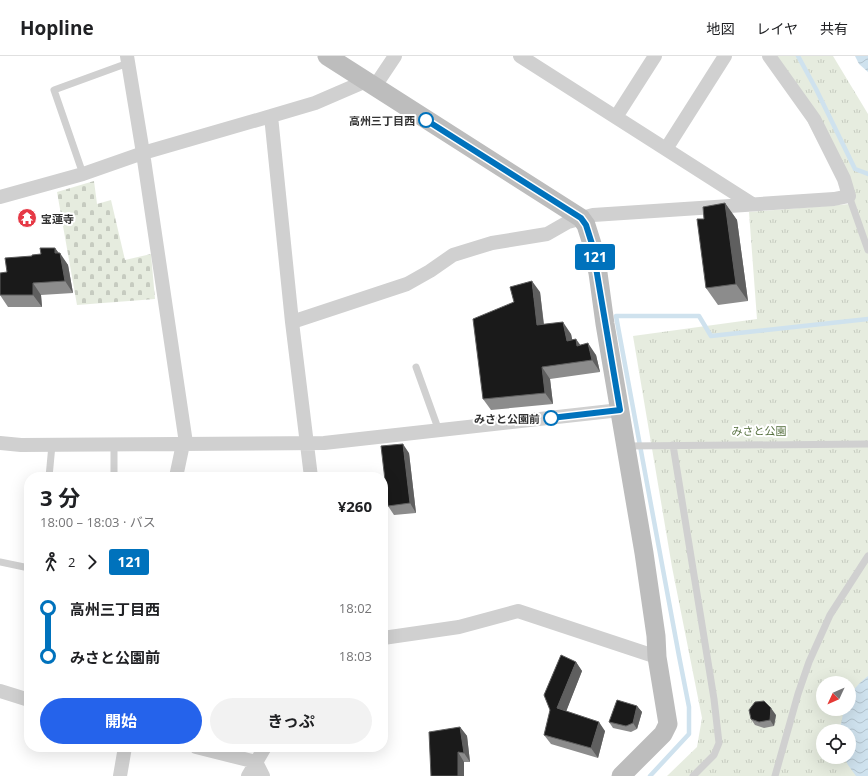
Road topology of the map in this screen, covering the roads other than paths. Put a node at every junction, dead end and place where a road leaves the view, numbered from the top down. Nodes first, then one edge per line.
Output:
1 (327, 56) edge
2 (395, 56) edge
3 (520, 56) edge
4 (655, 56) edge
5 (725, 56) edge
6 (769, 56) edge
7 (127, 59) edge
8 (535, 60) edge
9 (370, 84) junction
10 (271, 116) junction
11 (616, 117) junction
12 (666, 150) junction
13 (143, 153) junction
14 (83, 174) junction
15 (849, 196) junction
16 (0, 197) edge
17 (752, 204) junction
18 (581, 218) junction
19 (868, 250) edge
20 (292, 322) junction
21 (416, 367) dead end
22 (620, 410) junction
23 (439, 431) junction
24 (0, 443) edge
25 (114, 444) junction
26 (184, 444) junction
27 (308, 444) junction
28 (868, 444) edge
29 (52, 445) junction
30 (627, 446) junction
31 (673, 446) junction
32 (50, 472) edge
33 (114, 472) edge
34 (177, 472) edge
35 (311, 472) edge
36 (868, 556) edge
37 (0, 562) edge
38 (24, 567) edge
39 (388, 637) edge
40 (658, 657) junction
41 (0, 691) edge
42 (24, 698) edge
43 (124, 752) edge
44 (216, 752) edge
45 (262, 752) edge
46 (256, 762) junction
47 (120, 776) edge
48 (248, 776) edge
49 (262, 776) edge
50 (621, 776) edge
51 (693, 776) edge
52 (775, 776) edge

1 - 9 street
2 - 9 street
3 - 8 street
4 - 11 street
5 - 12 street
6 - 15 street
7 - 13 street
7 - 14 lane
8 - 11 street
9 - 10 street
9 - 18 street
10 - 13 street
10 - 20 street
11 - 12 street
12 - 17 street
13 - 14 street
13 - 26 street
14 - 16 street
15 - 17 street
15 - 19 lane
17 - 18 street
18 - 20 street
18 - 22 street
20 - 27 street
21 - 23 lane
22 - 23 street
22 - 30 street
23 - 27 street
24 - 29 street
25 - 26 street
25 - 29 street
25 - 33 lane
26 - 27 street
26 - 34 street
27 - 35 street
28 - 31 lane
29 - 32 lane
30 - 31 lane
30 - 40 street
31 - 51 lane
36 - 52 lane
37 - 38 lane
39 - 40 street
40 - 50 street
41 - 42 street
43 - 47 street
44 - 46 street
45 - 46 street
46 - 48 street
46 - 49 street

